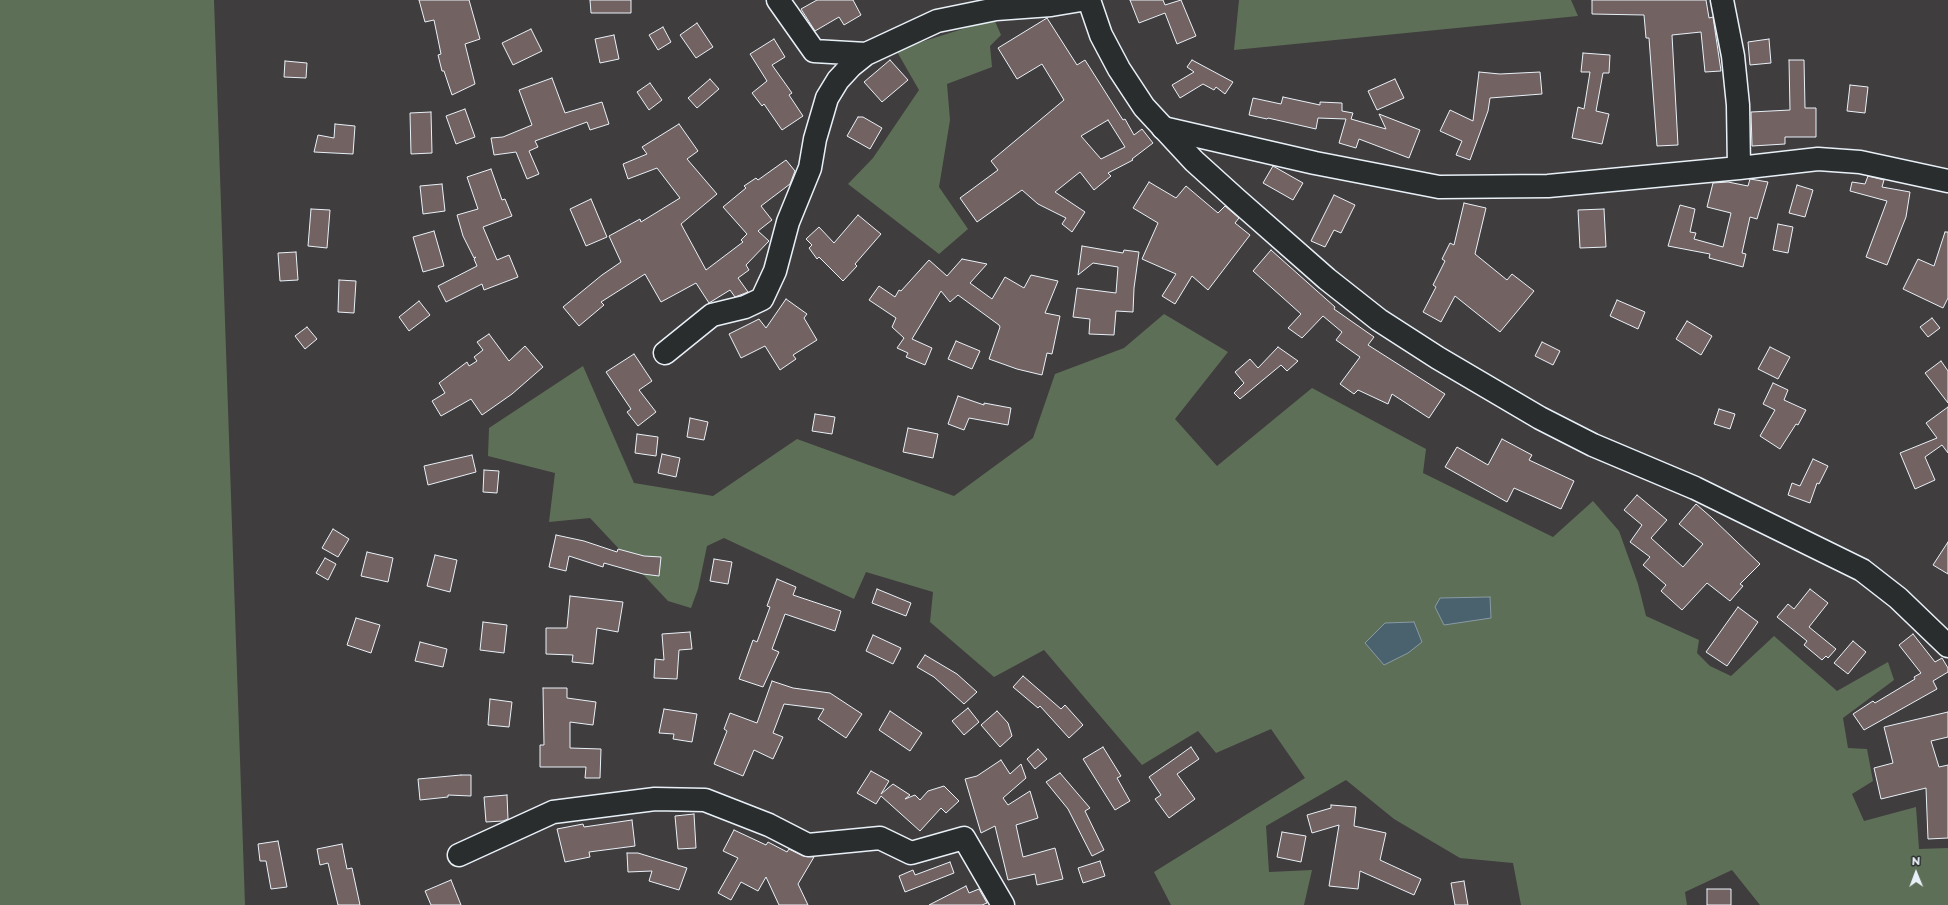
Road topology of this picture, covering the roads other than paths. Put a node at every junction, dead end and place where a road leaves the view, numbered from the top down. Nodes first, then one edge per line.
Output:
1 (778, 0) edge
2 (1081, 0) edge
3 (1089, 0) edge
4 (1722, 0) edge
5 (866, 54) junction
6 (1163, 128) junction
7 (1739, 168) junction
8 (1948, 181) edge
9 (664, 353) dead end
10 (1948, 646) edge
11 (459, 855) dead end
12 (1003, 905) edge

1 - 5 street
2 - 5 street
3 - 6 street
4 - 7 street
5 - 9 street
6 - 7 street
6 - 10 street
7 - 8 street
11 - 12 street

